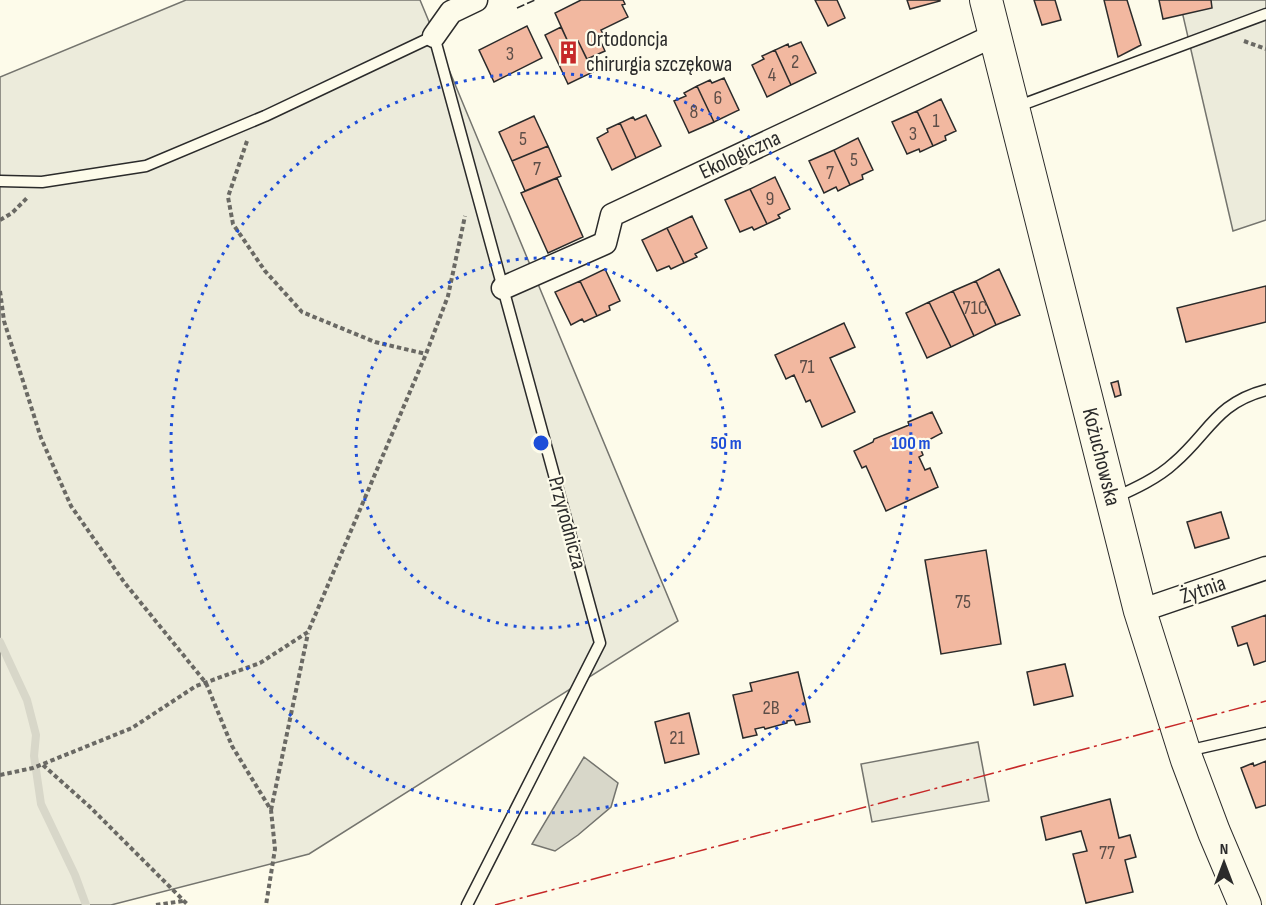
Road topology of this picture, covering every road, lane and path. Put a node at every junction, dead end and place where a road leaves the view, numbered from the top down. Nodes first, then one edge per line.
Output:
1 (474, 0) edge
2 (986, 0) edge
3 (1266, 14) edge
4 (995, 35) junction
5 (434, 36) junction
6 (1013, 108) junction
7 (265, 116) junction
8 (473, 178) junction
9 (0, 182) edge
10 (42, 182) junction
11 (0, 220) edge
12 (503, 288) junction
13 (0, 291) edge
14 (426, 354) junction
15 (1266, 390) edge
16 (1111, 499) junction
17 (1266, 568) edge
18 (1140, 611) junction
19 (308, 632) junction
20 (206, 683) junction
21 (1266, 733) edge
22 (1184, 752) junction
23 (41, 765) junction
24 (0, 775) edge
25 (271, 810) junction
26 (183, 901) junction
27 (156, 905) edge
28 (188, 905) edge
29 (266, 905) edge
30 (467, 905) edge
31 (1245, 905) edge

1 - 5 street
2 - 4 main road, Kożuchowska
3 - 6 lane
4 - 6 main road, Kożuchowska
4 - 12 street, Ekologiczna
5 - 7 lane
5 - 8 lane, Przyrodnicza
6 - 16 main road, Kożuchowska
7 - 10 lane
7 - 14 path
8 - 12 lane, Przyrodnicza
8 - 14 path
9 - 10 lane
10 - 11 path
12 - 30 lane, Przyrodnicza
13 - 20 path
14 - 19 path
15 - 16 lane
16 - 18 main road, Kożuchowska
17 - 18 street, Żytnia
18 - 22 main road, Kożuchowska
19 - 20 path
19 - 25 path
20 - 23 path
20 - 25 path
21 - 22 lane
22 - 31 main road, Kożuchowska
23 - 24 path
23 - 26 path
25 - 29 path
26 - 27 path
26 - 28 path

